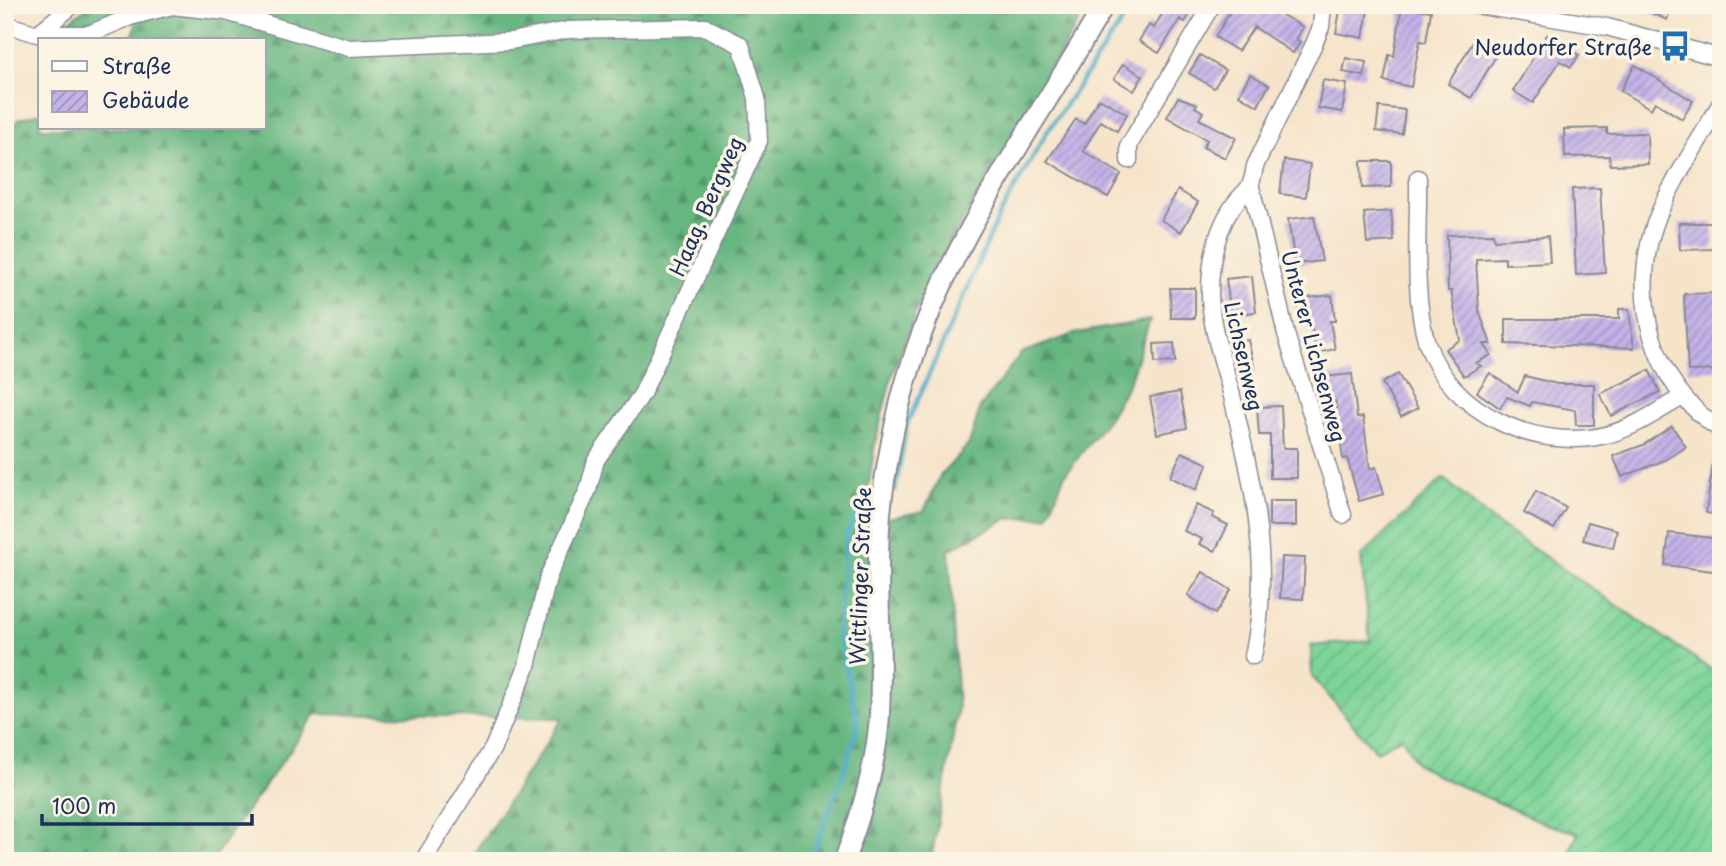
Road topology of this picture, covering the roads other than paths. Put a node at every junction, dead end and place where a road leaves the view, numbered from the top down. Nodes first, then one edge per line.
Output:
1 (74, 5) edge
2 (1104, 5) edge
3 (1212, 5) edge
4 (1323, 5) edge
5 (1475, 5) edge
6 (172, 6) edge
7 (5, 24) edge
8 (37, 34) junction
9 (1721, 58) edge
10 (1721, 103) edge
11 (1129, 160) dead end
12 (1418, 178) dead end
13 (1251, 187) junction
14 (1682, 397) junction
15 (1721, 430) edge
16 (1342, 514) dead end
17 (1253, 656) dead end
18 (423, 861) edge
19 (844, 861) edge

1 - 8 street
2 - 19 street, Wittlinger Straße
3 - 11 street
4 - 13 street, Lichsenweg
5 - 9 street
6 - 8 street
6 - 18 street, Haag. Bergweg
7 - 8 street
10 - 14 street
12 - 14 street
13 - 16 street, Unterer Lichsenweg
13 - 17 street, Lichsenweg
14 - 15 street

